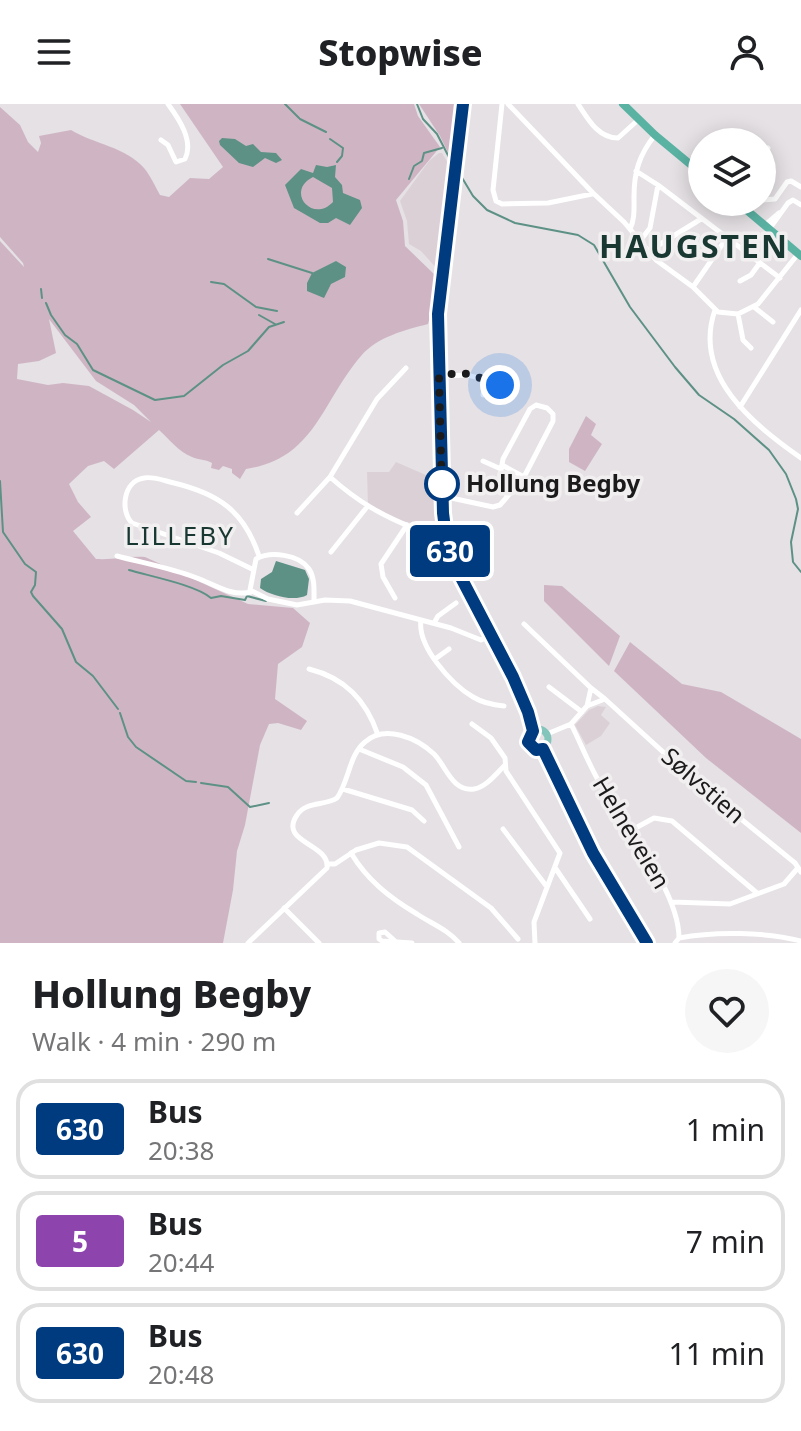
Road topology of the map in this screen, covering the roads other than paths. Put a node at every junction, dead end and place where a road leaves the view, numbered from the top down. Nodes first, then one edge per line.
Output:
1 (168, 104) edge
2 (463, 104) edge
3 (502, 104) edge
4 (508, 104) edge
5 (578, 104) edge
6 (623, 104) edge
7 (638, 120) junction
8 (655, 135) junction
9 (161, 140) dead end
10 (688, 162) edge
11 (636, 171) junction
12 (658, 185) junction
13 (801, 189) edge
14 (593, 193) junction
15 (776, 198) edge
16 (793, 200) junction
17 (776, 201) edge
18 (801, 205) edge
19 (782, 210) junction
20 (754, 216) edge
21 (701, 219) junction
22 (767, 227) junction
23 (630, 229) junction
24 (726, 239) junction
25 (640, 241) junction
26 (649, 251) junction
27 (800, 254) edge
28 (759, 264) junction
29 (780, 278) junction
30 (740, 281) dead end
31 (693, 287) junction
32 (754, 307) junction
33 (715, 310) junction
34 (801, 310) edge
35 (738, 314) junction
36 (773, 322) dead end
37 (751, 348) dead end
38 (402, 368) dead end
39 (439, 377) junction
40 (485, 380) junction
41 (500, 385) dead end
42 (483, 395) dead end
43 (740, 407) junction
44 (801, 458) edge
45 (483, 461) dead end
46 (502, 467) junction
47 (330, 477) junction
48 (524, 477) junction
49 (442, 496) junction
50 (507, 497) junction
51 (367, 507) junction
52 (297, 513) dead end
53 (407, 525) junction
54 (445, 532) junction
55 (331, 552) dead end
56 (117, 556) dead end
57 (259, 556) junction
58 (252, 569) junction
59 (251, 592) junction
60 (395, 598) dead end
61 (314, 601) junction
62 (456, 603) dead end
63 (421, 620) junction
64 (434, 623) junction
65 (524, 624) dead end
66 (490, 636) junction
67 (449, 649) dead end
68 (435, 659) junction
69 (309, 669) dead end
70 (549, 687) dead end
71 (591, 688) junction
72 (605, 699) junction
73 (504, 706) dead end
74 (587, 706) junction
75 (582, 712) junction
76 (472, 724) dead end
77 (571, 724) junction
78 (533, 731) junction
79 (547, 734) junction
80 (378, 735) junction
81 (359, 749) junction
82 (543, 749) junction
83 (504, 766) junction
84 (343, 789) junction
85 (424, 821) dead end
86 (503, 829) dead end
87 (630, 831) junction
88 (459, 847) dead end
89 (351, 853) junction
90 (328, 864) junction
91 (556, 868) junction
92 (799, 871) edge
93 (547, 887) junction
94 (757, 893) junction
95 (672, 902) junction
96 (284, 908) junction
97 (590, 919) dead end
98 (518, 939) dead end
99 (395, 941) dead end
100 (677, 941) edge
101 (801, 941) edge
102 (248, 943) edge
103 (319, 943) edge
104 (412, 943) edge
105 (459, 943) edge
106 (535, 943) edge
107 (647, 943) edge

1 - 9 street
2 - 39 main road
3 - 14 street
4 - 14 street
5 - 7 street
6 - 7 highway
7 - 8 highway
8 - 10 highway
8 - 11 street
11 - 12 street
11 - 23 street
12 - 21 street
12 - 25 street
13 - 15 street
13 - 16 street
14 - 23 street
16 - 18 street
16 - 19 street
17 - 19 street
19 - 22 street
20 - 22 highway
21 - 24 street
21 - 26 street
22 - 27 highway
23 - 25 street
24 - 28 street
24 - 31 street
25 - 26 street
26 - 31 street
27 - 29 street
28 - 29 street
28 - 30 street
29 - 32 street
31 - 33 street
32 - 35 street
32 - 36 street
33 - 35 street
33 - 43 street
34 - 43 street
35 - 37 street
38 - 47 street
39 - 40 street
39 - 49 main road
40 - 41 street
40 - 42 street
43 - 44 street
45 - 46 street
46 - 48 street
46 - 48 street
46 - 50 street
47 - 51 street
47 - 52 street
48 - 50 street
49 - 50 street
49 - 54 main road
51 - 53 street
51 - 55 street
53 - 54 street
53 - 60 street
54 - 66 main road
56 - 59 street
57 - 58 street
57 - 58 street
57 - 61 street
58 - 59 street
59 - 61 street
61 - 63 street
62 - 64 street
63 - 64 street
63 - 68 street
64 - 66 street
65 - 71 street, Sølvstien
66 - 78 main road
67 - 68 street
68 - 73 street
69 - 80 street
70 - 75 street
71 - 72 street, Sølvstien
71 - 74 street
72 - 74 street
72 - 92 street, Sølvstien
74 - 75 street
75 - 77 street
76 - 83 street
77 - 79 street
77 - 87 street, Helneveien
78 - 79 main road
78 - 82 main road
79 - 82 main road
80 - 81 street
80 - 83 street
81 - 84 street
81 - 88 street
82 - 107 main road
83 - 91 street
84 - 85 street
84 - 90 street
86 - 93 street
87 - 94 street
87 - 95 street, Helneveien
89 - 90 street
89 - 98 street
89 - 105 street
90 - 96 street
91 - 93 street
91 - 97 street
92 - 94 street
93 - 106 street
94 - 95 street
95 - 100 street, Helneveien
96 - 102 street
96 - 103 street
99 - 104 street
100 - 101 street

